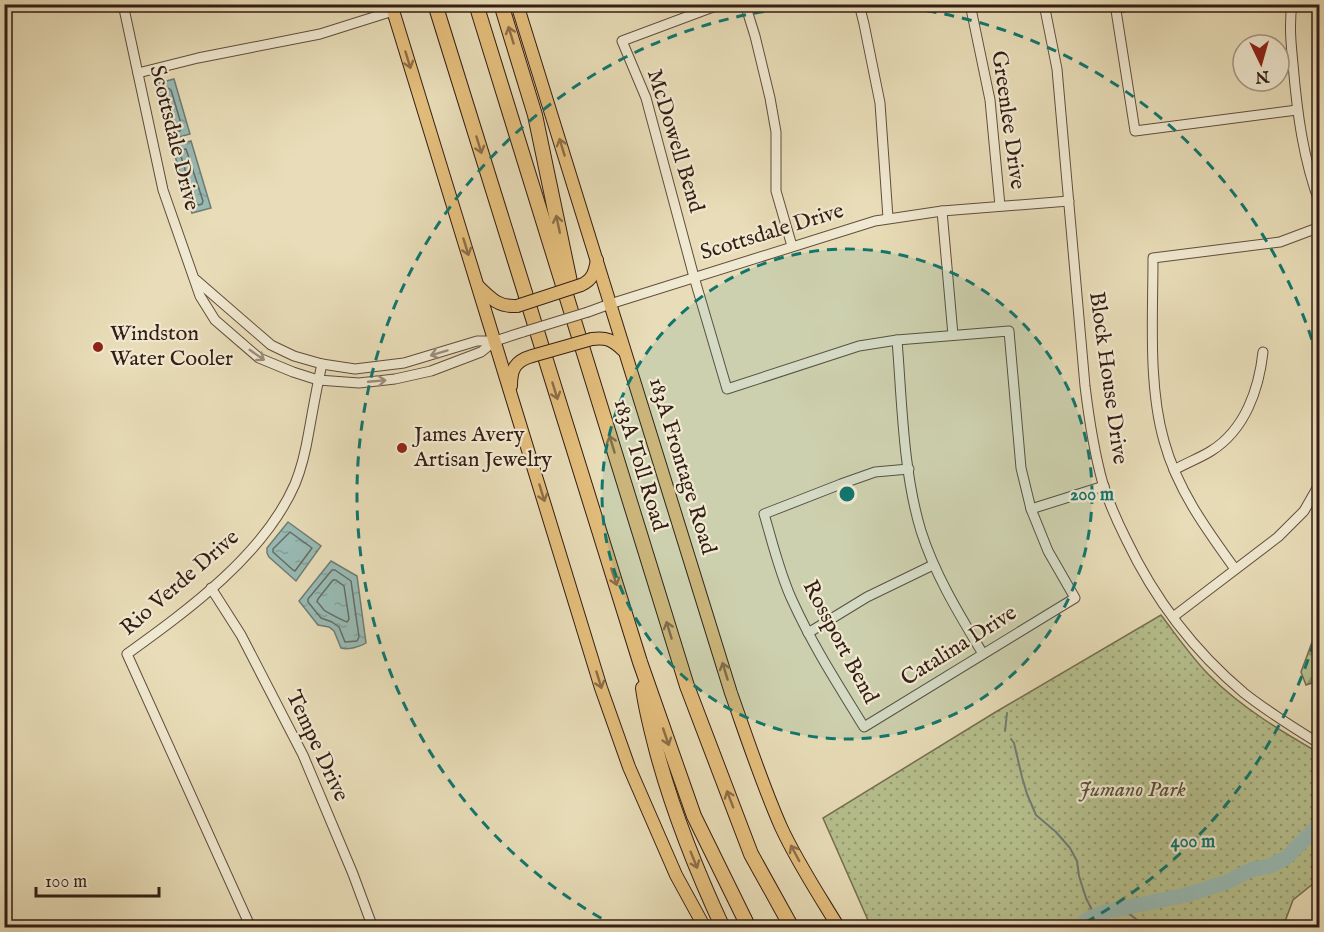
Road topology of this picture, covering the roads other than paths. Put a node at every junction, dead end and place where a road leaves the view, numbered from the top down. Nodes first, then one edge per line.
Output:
1 (123, 4) edge
2 (426, 4) edge
3 (435, 4) edge
4 (476, 4) edge
5 (501, 4) edge
6 (517, 4) edge
7 (721, 4) edge
8 (745, 4) edge
9 (858, 4) edge
10 (970, 4) edge
11 (1044, 4) edge
12 (1145, 4) edge
13 (1292, 4) edge
14 (1115, 6) edge
15 (392, 8) edge
16 (138, 73) junction
17 (461, 89) junction
18 (1297, 110) junction
19 (1069, 201) junction
20 (1320, 204) edge
21 (1000, 206) junction
22 (942, 211) junction
23 (888, 218) junction
24 (1320, 227) edge
25 (792, 246) junction
26 (597, 259) junction
27 (694, 277) junction
28 (195, 279) junction
29 (478, 286) junction
30 (610, 304) junction
31 (953, 335) junction
32 (897, 340) junction
33 (495, 341) junction
34 (624, 351) junction
35 (1263, 352) dead end
36 (587, 363) junction
37 (322, 364) junction
38 (318, 380) junction
39 (511, 393) junction
40 (909, 469) junction
41 (1174, 470) junction
42 (1320, 483) edge
43 (1104, 486) junction
44 (1032, 509) junction
45 (933, 565) junction
46 (1235, 569) junction
47 (211, 588) junction
48 (1173, 617) junction
49 (808, 633) junction
50 (983, 654) junction
51 (640, 662) junction
52 (864, 728) joint
53 (1320, 744) edge
54 (251, 927) edge
55 (373, 927) edge
56 (705, 927) edge
57 (723, 927) edge
58 (749, 927) edge
59 (792, 927) edge
60 (839, 927) edge

1 - 16 street, Scottsdale Drive
2 - 17 highway
3 - 17 highway
4 - 36 highway, 183A Toll Road
36 -> 5 highway
26 -> 6 main road, 183A Frontage Road
7 - 27 street, McDowell Bend
8 - 25 street
9 - 23 street
10 - 21 street, Greenlee Drive
11 - 19 street, Block House Drive
12 - 14 street
13 - 18 street
14 - 18 street
15 - 16 street
15 -> 29 main road
16 - 28 street, Scottsdale Drive
17 -> 51 highway
18 - 20 street
19 - 21 street, Scottsdale Drive
19 - 43 street, Block House Drive
21 - 22 street, Scottsdale Drive
22 - 23 street, Scottsdale Drive
22 - 31 street
23 - 25 street, Scottsdale Drive
24 - 41 street
25 - 27 street, Scottsdale Drive
26 - 29 main road, bridge
26 - 30 main road, 183A Frontage Road
27 - 30 street, Scottsdale Drive
27 - 32 street, McDowell Bend
28 - 37 street, Scottsdale Drive
28 -> 38 street, Scottsdale Drive
29 - 33 main road
30 - 33 street, Scottsdale Drive, bridge
30 - 34 main road, 183A Frontage Road
31 - 32 street
31 - 44 street
32 - 40 street
33 -> 37 street, Scottsdale Drive
38 -> 33 street, Scottsdale Drive
33 - 39 main road
34 - 39 main road, bridge
60 -> 34 main road, 183A Frontage Road
35 - 41 street
59 -> 36 highway, 183A Toll Road
37 - 38 street, Rio Verde Drive
38 - 47 street, Rio Verde Drive
39 -> 56 main road
40 - 45 street
40 - 49 street, Rossport Bend
41 - 46 street
42 - 46 street
43 - 44 street
43 - 48 street, Block House Drive
44 - 50 street, Catalina Drive
45 - 49 street
45 - 50 street
46 - 48 street
47 - 54 street, Rio Verde Drive
47 - 55 street, Tempe Drive
48 - 53 street, Block House Drive
49 - 52 street, Rossport Bend
50 - 52 street, Catalina Drive
51 -> 57 highway
51 -> 58 highway

